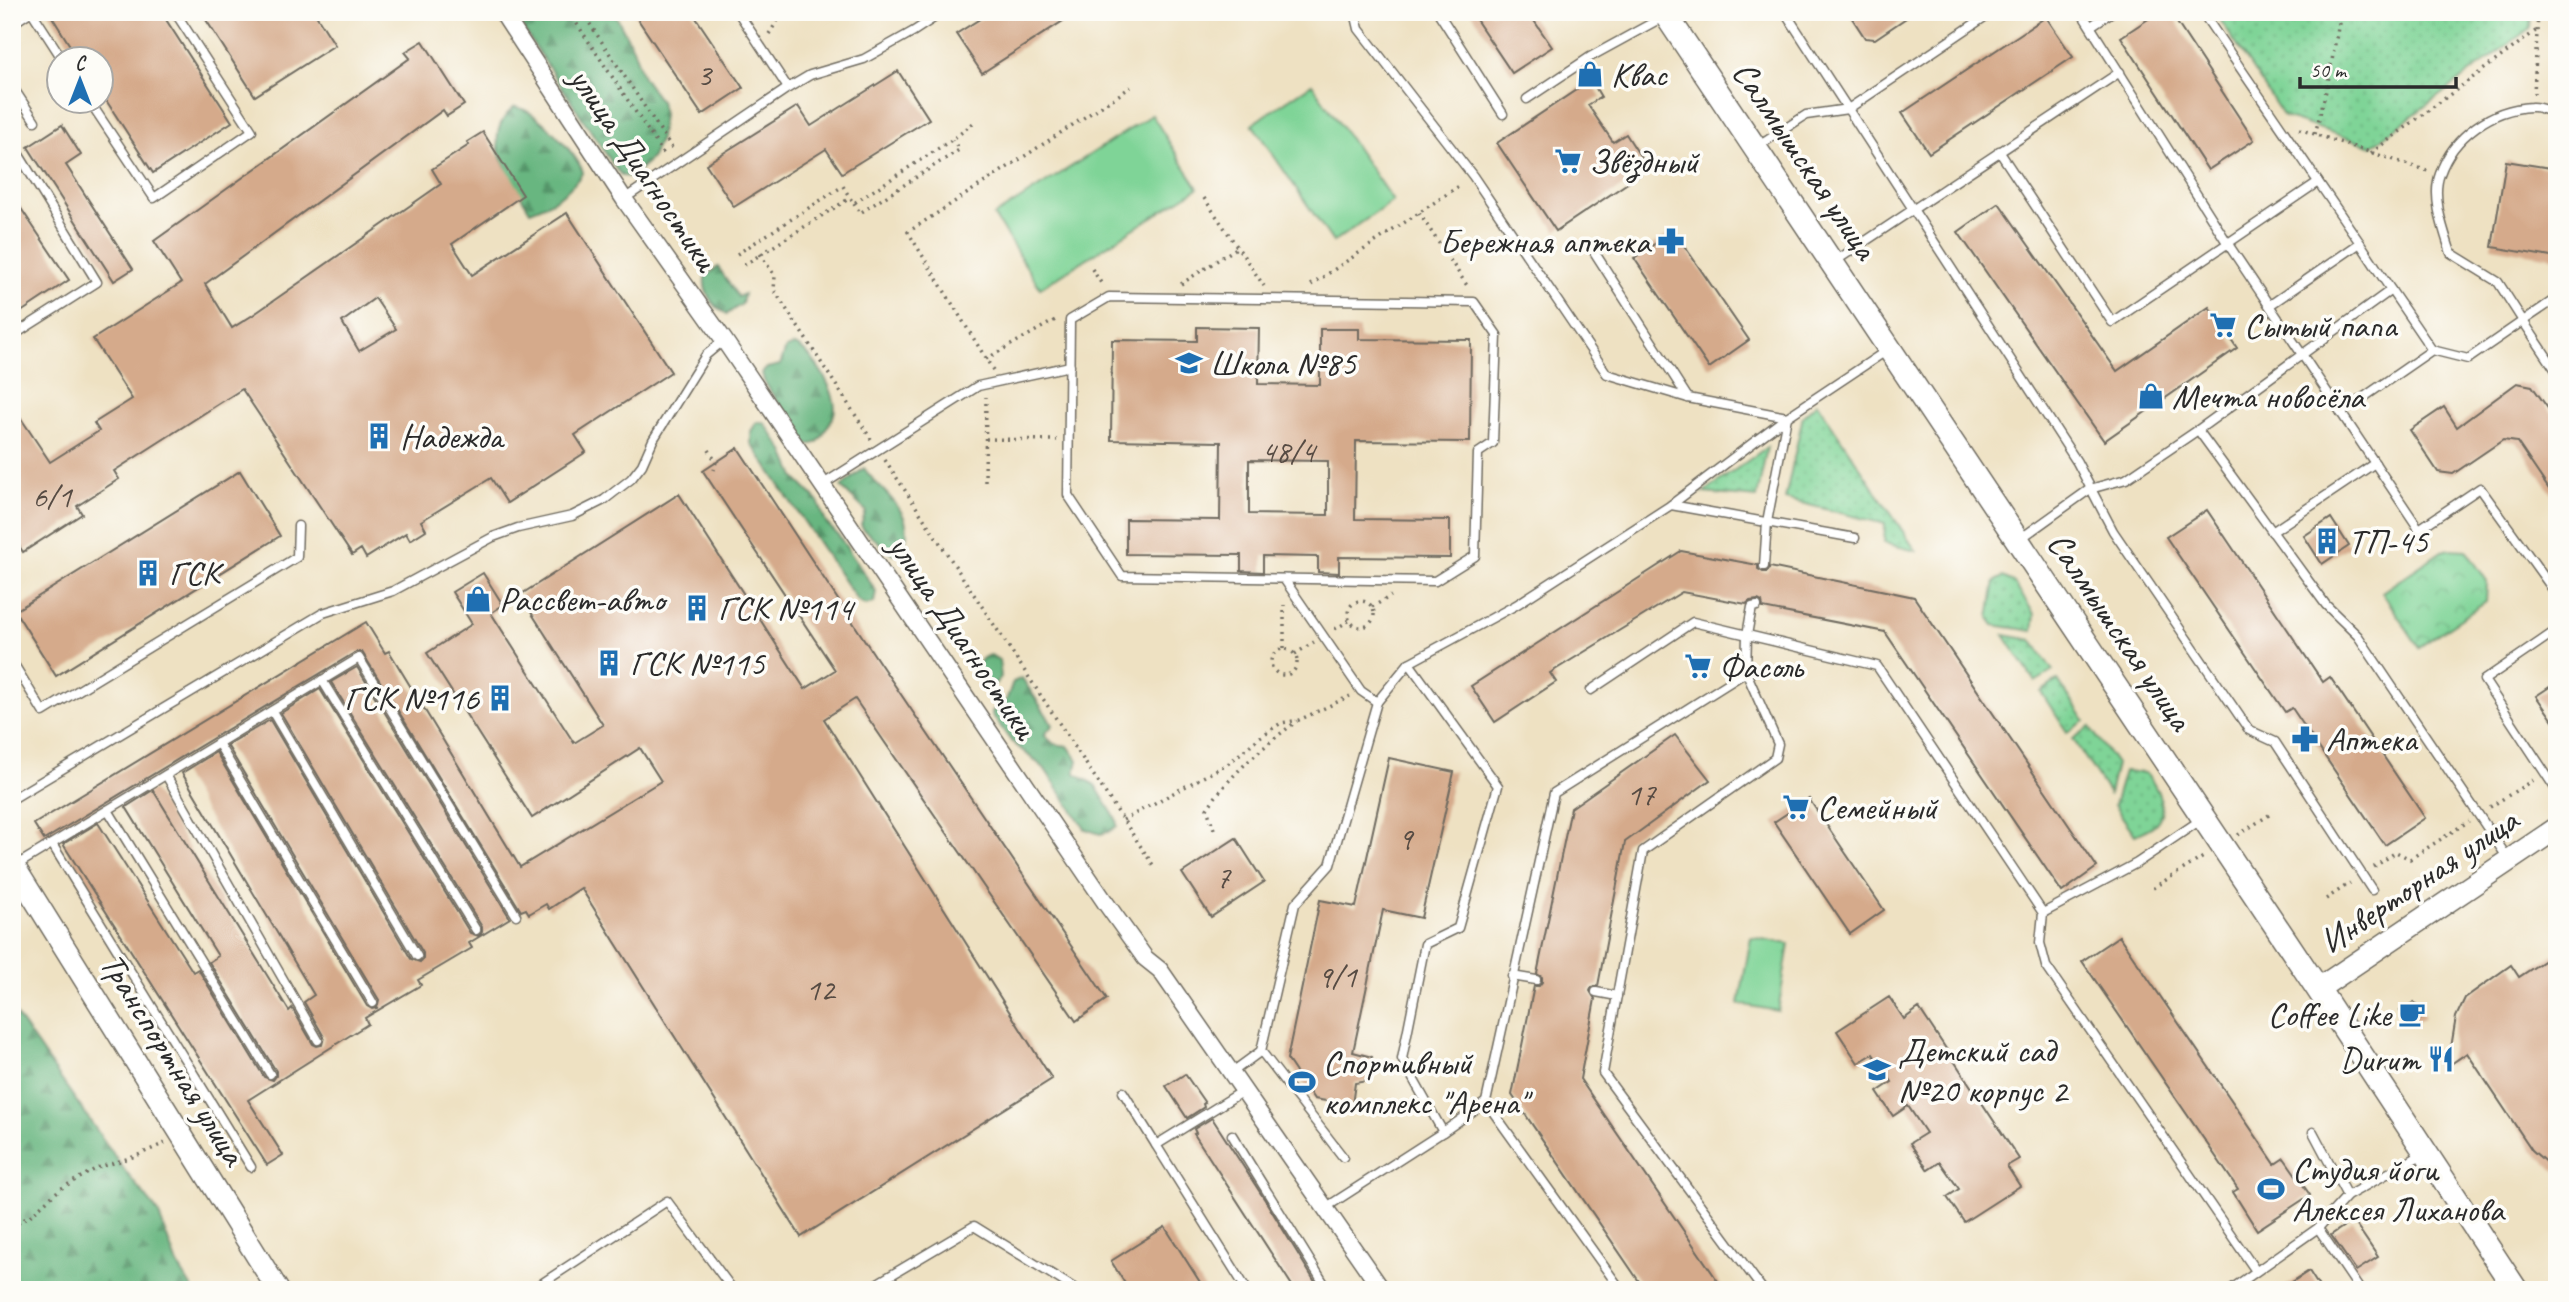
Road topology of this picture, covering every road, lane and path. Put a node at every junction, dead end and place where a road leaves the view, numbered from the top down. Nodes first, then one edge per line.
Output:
1 (31, 12) edge
2 (175, 12) edge
3 (502, 12) edge
4 (569, 12) edge
5 (582, 12) edge
6 (738, 12) edge
7 (783, 12) edge
8 (943, 12) edge
9 (1355, 12) edge
10 (1438, 12) edge
11 (1785, 12) edge
12 (1992, 12) edge
13 (2081, 12) edge
14 (2112, 12) edge
15 (2202, 12) edge
16 (2341, 12) edge
17 (2538, 12) edge
18 (1665, 14) edge
19 (12, 24) edge
20 (2091, 26) junction
21 (2537, 30) junction
22 (54, 46) edge
23 (762, 48) junction
24 (2120, 72) junction
25 (12, 86) edge
26 (1131, 87) dead end
27 (788, 88) junction
28 (1527, 99) dead end
29 (2533, 106) junction
30 (1848, 109) junction
31 (1503, 114) dead end
32 (2557, 114) edge
33 (99, 116) edge
34 (35, 121) dead end
35 (976, 121) dead end
36 (2277, 122) junction
37 (2315, 134) junction
38 (953, 139) junction
39 (1755, 148) junction
40 (16, 150) dead end
41 (1999, 151) junction
42 (2371, 153) junction
43 (681, 162) junction
44 (672, 167) junction
45 (2439, 175) junction
46 (1473, 176) junction
47 (2318, 182) junction
48 (850, 198) junction
49 (1204, 198) dead end
50 (624, 199) junction
51 (854, 203) junction
52 (1912, 210) junction
53 (1419, 213) junction
54 (2360, 243) junction
55 (2228, 244) junction
56 (1238, 247) junction
57 (1593, 250) dead end
58 (737, 254) dead end
59 (760, 254) junction
60 (1832, 263) junction
61 (744, 265) dead end
62 (2391, 290) junction
63 (1160, 297) junction
64 (2557, 298) edge
65 (1273, 299) junction
66 (1289, 299) junction
67 (1474, 302) junction
68 (2270, 305) junction
69 (1070, 320) junction
70 (2523, 321) junction
71 (12, 336) edge
72 (724, 340) junction
73 (1889, 349) junction
74 (2432, 350) junction
75 (2303, 355) junction
76 (986, 359) junction
77 (1070, 366) junction
78 (2557, 372) edge
79 (999, 381) junction
80 (986, 384) junction
81 (1688, 398) junction
82 (2341, 413) junction
83 (1787, 417) junction
84 (2198, 430) junction
85 (986, 439) junction
86 (1069, 440) junction
87 (709, 450) dead end
88 (879, 451) junction
89 (2375, 463) junction
90 (714, 470) dead end
91 (985, 482) dead end
92 (822, 485) junction
93 (2090, 489) junction
94 (1671, 505) junction
95 (1767, 522) junction
96 (298, 526) dead end
97 (2272, 532) junction
98 (1855, 538) dead end
99 (2017, 541) junction
100 (1764, 566) dead end
101 (1284, 579) junction
102 (2557, 595) edge
103 (1757, 606) dead end
104 (1373, 620) joint
105 (2557, 630) edge
106 (1747, 635) junction
107 (1284, 648) junction
108 (12, 661) edge
109 (1409, 663) junction
110 (1745, 672) junction
111 (322, 680) junction
112 (1591, 690) dead end
113 (1361, 691) junction
114 (1377, 702) junction
115 (272, 711) junction
116 (1299, 720) junction
117 (218, 743) junction
118 (2545, 772) junction
119 (166, 775) junction
120 (2557, 791) edge
121 (12, 799) edge
122 (108, 810) junction
123 (2477, 815) junction
124 (2203, 818) junction
125 (1123, 820) junction
126 (1214, 828) dead end
127 (2557, 828) edge
128 (52, 844) junction
129 (2509, 860) junction
130 (13, 864) edge
131 (1155, 868) dead end
132 (2362, 874) junction
133 (2372, 890) dead end
134 (2326, 899) dead end
135 (2043, 914) junction
136 (516, 915) dead end
137 (476, 930) dead end
138 (417, 956) dead end
139 (1512, 976) junction
140 (1536, 980) dead end
141 (2318, 989) junction
142 (1596, 992) dead end
143 (1617, 996) junction
144 (373, 1003) dead end
145 (318, 1040) dead end
146 (1261, 1051) junction
147 (1231, 1073) junction
148 (270, 1074) dead end
149 (1243, 1091) junction
150 (1123, 1092) dead end
151 (1486, 1102) junction
152 (1443, 1132) junction
153 (2313, 1132) dead end
154 (1232, 1135) dead end
155 (182, 1136) junction
156 (1156, 1145) junction
157 (2426, 1152) junction
158 (1343, 1157) dead end
159 (251, 1167) dead end
160 (2347, 1196) junction
161 (1325, 1209) junction
162 (12, 1227) edge
163 (2318, 1228) junction
164 (2256, 1271) junction
165 (278, 1290) edge
166 (532, 1290) edge
167 (733, 1290) edge
168 (866, 1290) edge
169 (1077, 1290) edge
170 (1247, 1290) edge
171 (1328, 1290) edge
172 (1382, 1290) edge
173 (1621, 1290) edge
174 (1763, 1290) edge
175 (2230, 1290) edge
176 (2360, 1290) edge
177 (2516, 1290) edge

1 - 19 lane
1 - 22 lane
2 - 33 lane
3 - 50 street, улица Диагностики
4 - 44 path
5 - 43 path
6 - 23 lane
7 - 23 path
8 - 27 lane
9 - 46 lane
10 - 31 lane
11 - 30 lane
12 - 30 lane
13 - 20 lane
14 - 20 lane
15 - 36 lane
16 - 37 path
17 - 21 path
18 - 28 lane
18 - 39 main road, Салмышская улица
20 - 24 lane
21 - 29 path
21 - 42 path
23 - 27 lane
24 - 41 lane
24 - 55 lane
25 - 34 lane
26 - 76 path
27 - 43 lane
29 - 32 lane
29 - 45 lane
30 - 39 lane
30 - 52 lane
35 - 38 path
36 - 37 path
36 - 47 lane
37 - 42 path
38 - 51 path
38 - 51 path
39 - 60 main road, Салмышская улица
40 - 71 lane
41 - 52 lane
41 - 55 lane
42 - 45 path
43 - 44 lane
44 - 50 lane
45 - 70 lane
46 - 53 path
46 - 81 lane
47 - 54 lane
47 - 55 lane
48 - 51 path
48 - 58 path
48 - 59 path
49 - 56 path
50 - 72 street, улица Диагностики
52 - 60 lane
52 - 93 lane
53 - 66 path
53 - 67 path
54 - 62 lane
54 - 68 lane
55 - 68 lane
56 - 63 path
56 - 65 path
57 - 81 lane
59 - 61 path
59 - 88 path
60 - 73 main road, Салмышская улица
62 - 74 lane
62 - 75 lane
63 - 65 lane
63 - 69 lane
64 - 70 lane
65 - 66 lane
66 - 67 lane
67 - 101 lane
68 - 75 lane
69 - 76 path
69 - 77 lane
70 - 74 lane
70 - 78 lane
72 - 92 street, улица Диагностики
72 - 121 lane
73 - 83 lane
73 - 99 main road, Салмышская улица
74 - 82 lane
75 - 82 lane
75 - 84 lane
76 - 79 path
77 - 79 lane
77 - 86 lane
79 - 80 lane
80 - 85 path
80 - 88 lane
81 - 83 lane
82 - 89 lane
83 - 94 lane
83 - 95 lane
84 - 93 lane
84 - 97 lane
85 - 86 path
85 - 91 path
86 - 101 lane
87 - 90 path
88 - 92 lane
88 - 125 path
89 - 97 lane
89 - 102 lane
92 - 147 street, улица Диагностики
93 - 99 lane
93 - 132 lane
94 - 95 lane
94 - 109 lane
95 - 98 lane
95 - 100 lane
96 - 108 lane
97 - 123 lane
99 - 124 main road, Салмышская улица
101 - 107 path
101 - 113 lane
103 - 106 lane
104 - 104 path
105 - 118 lane
106 - 110 lane
106 - 112 lane
106 - 135 lane
107 - 107 path
109 - 114 lane
109 - 152 lane
110 - 139 lane
110 - 143 lane
111 - 115 lane
111 - 136 lane
111 - 137 lane
113 - 114 lane
113 - 116 path
114 - 146 lane
115 - 117 lane
115 - 138 lane
116 - 125 path
116 - 126 path
117 - 119 lane
117 - 144 lane
118 - 120 lane
118 - 123 path
119 - 122 lane
119 - 145 lane
122 - 128 lane
122 - 148 lane
123 - 129 lane
123 - 132 path
124 - 135 lane
124 - 141 main road, Салмышская улица
125 - 131 path
127 - 129 street, Инверторная улица
128 - 130 lane
128 - 159 lane
129 - 141 street, Инверторная улица
130 - 155 street, Транспортная улица
132 - 133 lane
132 - 134 path
135 - 164 lane
139 - 140 lane
139 - 151 lane
141 - 157 main road, Салмышская улица
142 - 143 lane
143 - 174 lane
146 - 147 lane
146 - 158 lane
147 - 149 street, улица Диагностики
149 - 156 lane
149 - 161 street, улица Диагностики
150 - 156 lane
151 - 152 lane
151 - 173 lane
152 - 161 lane
153 - 160 lane
154 - 171 lane
155 - 162 path
155 - 165 street, Транспортная улица
156 - 170 lane
157 - 160 lane
157 - 177 main road, Салмышская улица
160 - 163 lane
161 - 172 street, улица Диагностики
163 - 164 lane
163 - 176 lane
164 - 175 lane
166 - 167 lane
168 - 169 lane

